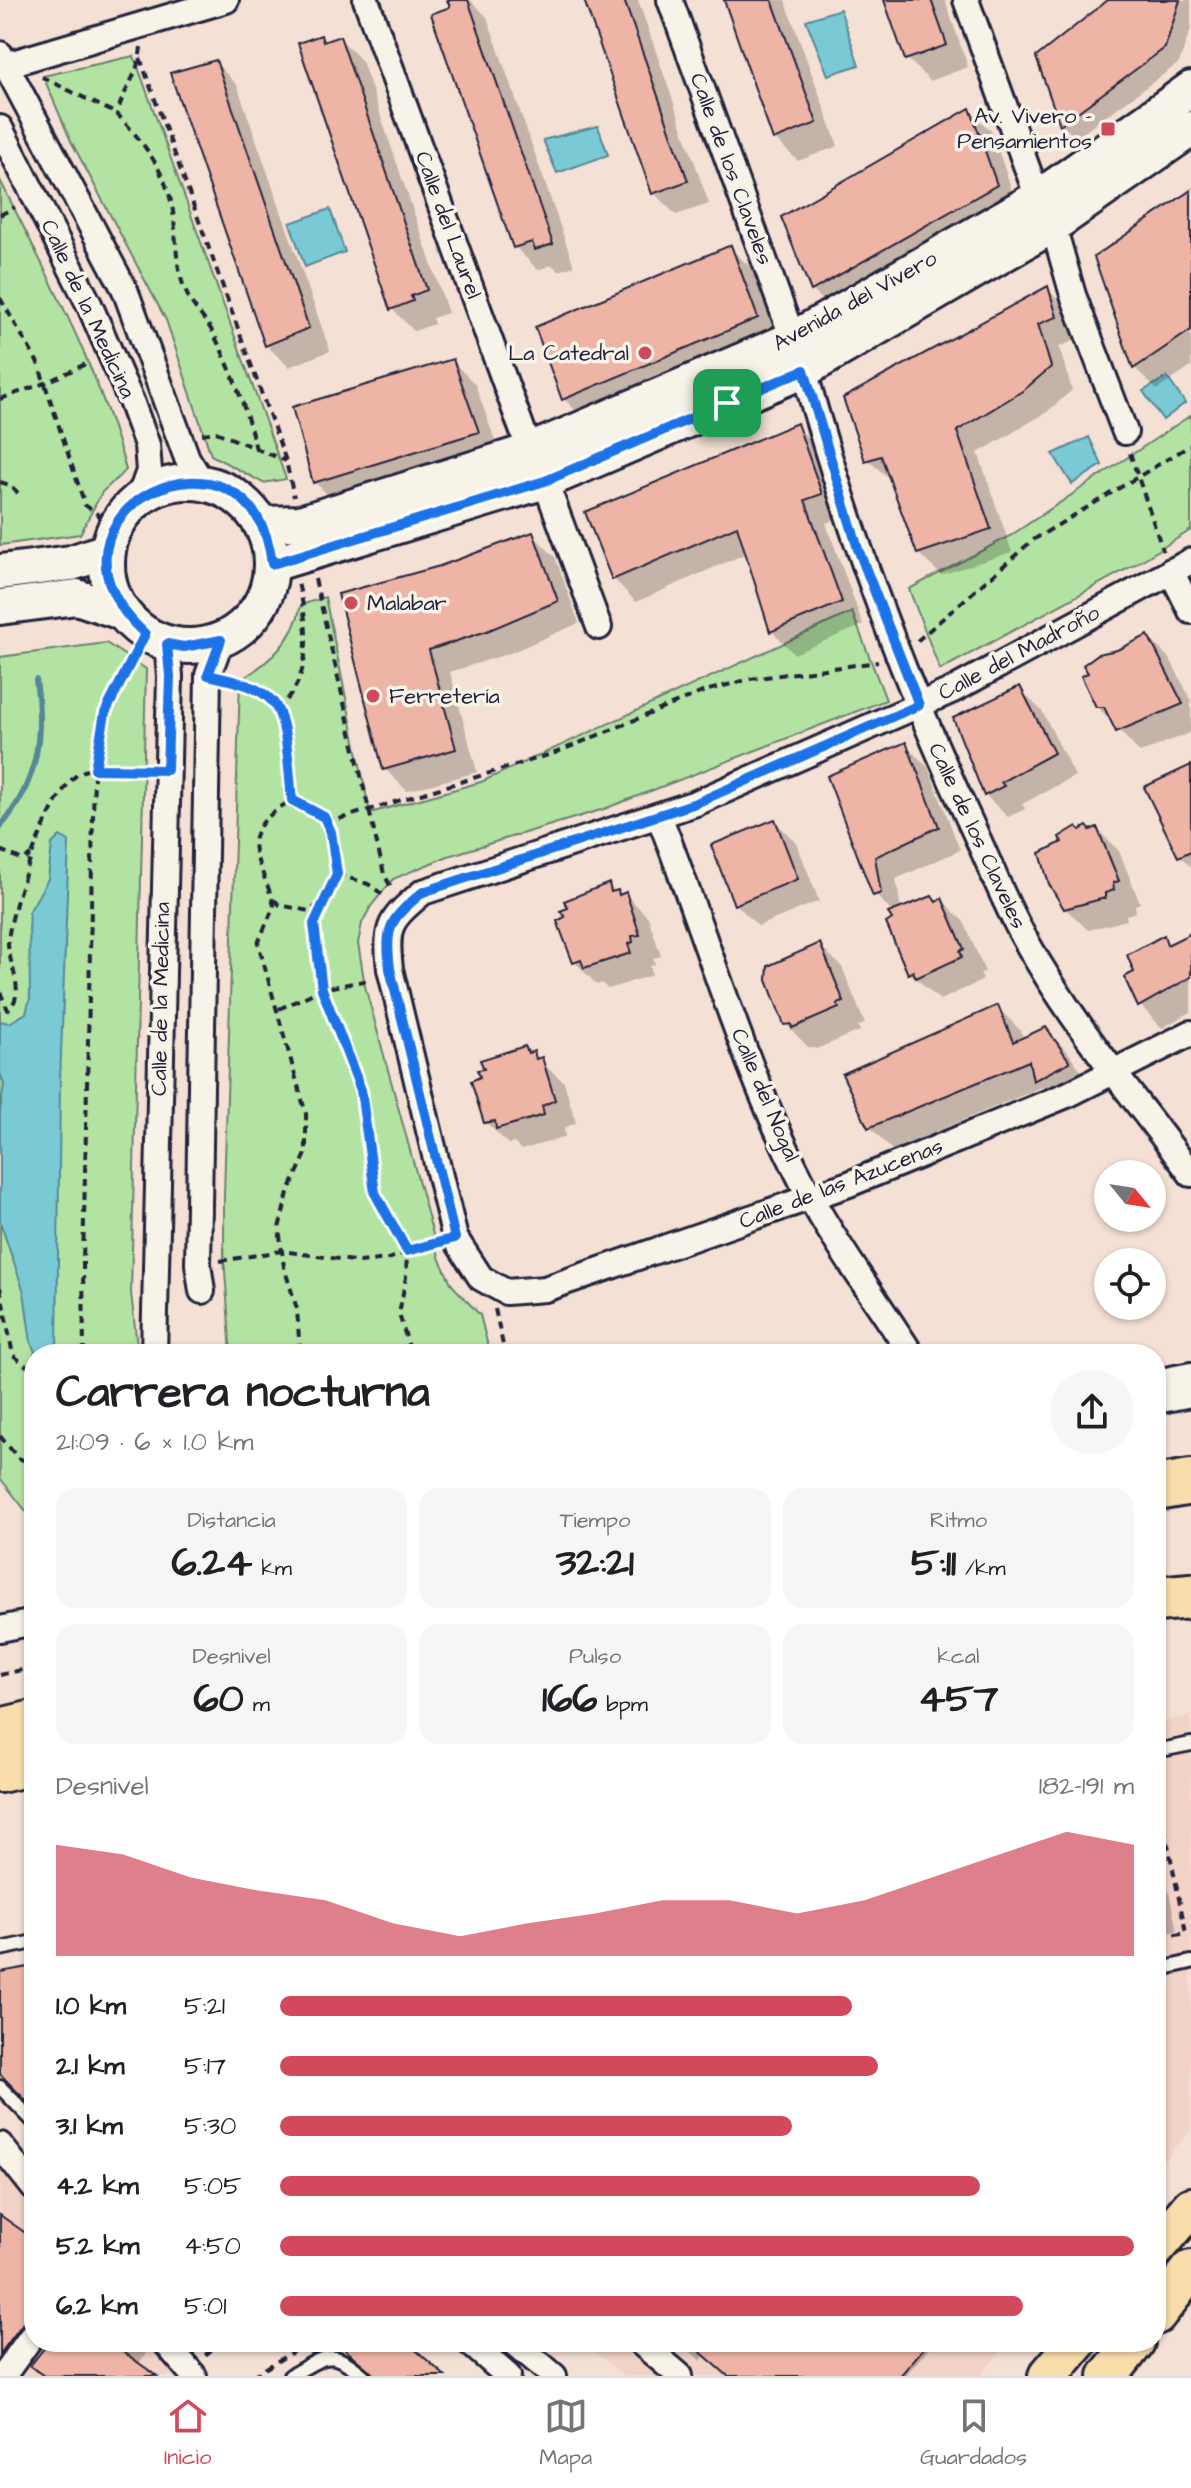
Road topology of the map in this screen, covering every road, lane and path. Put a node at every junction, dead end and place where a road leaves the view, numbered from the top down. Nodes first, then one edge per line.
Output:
1 (226, 0) edge
2 (366, 0) edge
3 (670, 0) edge
4 (966, 0) edge
5 (143, 24) junction
6 (8, 60) edge
7 (1191, 89) edge
8 (117, 114) junction
9 (0, 128) edge
10 (1191, 129) edge
11 (1045, 212) junction
12 (0, 298) edge
13 (109, 350) junction
14 (798, 354) junction
15 (45, 383) junction
16 (0, 399) edge
17 (1125, 432) joint
18 (178, 436) junction
19 (1191, 445) edge
20 (256, 449) junction
21 (286, 461) dead end
22 (538, 466) junction
23 (1137, 479) junction
24 (201, 481) junction
25 (0, 482) edge
26 (18, 493) dead end
27 (140, 496) junction
28 (262, 524) junction
29 (111, 539) junction
30 (282, 561) junction
31 (1181, 566) edge
32 (0, 572) edge
33 (0, 607) edge
34 (1191, 611) edge
35 (599, 627) dead end
36 (145, 630) junction
37 (221, 640) junction
38 (898, 654) junction
39 (208, 675) junction
40 (919, 705) junction
41 (277, 710) junction
42 (95, 769) junction
43 (167, 770) junction
44 (292, 800) junction
45 (659, 816) junction
46 (326, 823) junction
47 (0, 850) edge
48 (31, 855) junction
49 (272, 898) junction
50 (323, 901) junction
51 (391, 975) junction
52 (322, 989) junction
53 (0, 992) edge
54 (279, 1009) junction
55 (1191, 1033) edge
56 (1115, 1072) junction
57 (1191, 1174) edge
58 (811, 1198) junction
59 (455, 1238) junction
60 (282, 1251) junction
61 (407, 1251) junction
62 (198, 1264) junction
63 (485, 1280) junction
64 (202, 1291) dead end
65 (1, 1292) edge
66 (84, 1344) edge
67 (154, 1344) edge
68 (299, 1344) edge
69 (408, 1344) edge
70 (502, 1344) edge
71 (905, 1344) edge
72 (24, 1364) edge
73 (1191, 1375) edge
74 (1166, 1380) edge
75 (1191, 1394) edge
76 (1166, 1399) edge
77 (0, 1436) edge
78 (24, 1460) edge
79 (1191, 1482) edge
80 (1166, 1486) edge
81 (1191, 1596) edge
82 (1166, 1598) edge
83 (24, 1624) edge
84 (0, 1629) edge
85 (24, 1669) edge
86 (0, 1675) edge
87 (24, 1725) edge
88 (0, 1731) edge
89 (1191, 1744) edge
90 (1166, 1749) edge
91 (24, 1764) edge
92 (0, 1770) edge
93 (1166, 1835) edge
94 (1166, 1937) edge
95 (24, 1944) edge
96 (0, 1949) edge
97 (1191, 1962) edge
98 (1166, 1968) edge
99 (0, 2087) edge
100 (24, 2112) edge
101 (0, 2145) edge
102 (24, 2175) edge
103 (1191, 2207) edge
104 (1166, 2236) edge
105 (1191, 2270) edge
106 (1166, 2302) edge
107 (24, 2347) edge
108 (174, 2352) edge
109 (293, 2352) edge
110 (480, 2352) edge
111 (526, 2352) edge
112 (652, 2352) edge
113 (1068, 2352) edge
114 (1127, 2352) edge
115 (503, 2374) edge
116 (3, 2376) edge
117 (194, 2376) edge
118 (253, 2376) edge
119 (290, 2376) edge
120 (364, 2376) edge
121 (554, 2376) edge
122 (680, 2376) edge
123 (1048, 2376) edge
124 (1108, 2376) edge

1 - 5 street
2 - 22 street, Calle del Laurel
3 - 14 street, Calle de los Claveles
4 - 11 street
5 - 6 street
5 - 8 path
6 - 8 path
6 - 18 street
7 - 11 main road, Avenida del Vivero
8 - 20 path
9 - 13 street, Calle de la Medicina
10 - 11 main road, Avenida del Vivero
11 - 14 main road, Avenida del Vivero
11 - 17 street
12 - 15 path
13 - 15 path
13 - 27 street, Calle de la Medicina
14 - 22 main road, Avenida del Vivero
14 - 38 street, Calle de los Claveles
15 - 16 path
15 - 29 path
17 - 23 path
18 - 20 path
18 - 24 street
19 - 23 path
20 - 21 path
22 - 28 main road, Avenida del Vivero
22 - 30 main road, Avenida del Vivero
22 - 35 street, Calle del Laurel
23 - 31 path
23 - 38 path
24 - 27 main road
24 - 28 main road
25 - 26 path
27 - 29 main road
28 - 30 main road
29 - 32 main road
29 - 36 main road
30 - 37 main road
30 - 41 path
31 - 34 street
31 - 40 street, Calle del Madroño
33 - 36 main road
36 - 37 main road
36 - 42 path
36 - 43 street, Calle de la Medicina
37 - 39 street, Calle de la Medicina
38 - 40 street, Calle de los Claveles
38 - 46 path
39 - 41 path
39 - 62 street, Calle de la Medicina
40 - 45 street, Calle del Madroño
40 - 56 street, Calle de los Claveles
41 - 44 path
42 - 43 path
42 - 48 path
42 - 66 path
43 - 67 street, Calle de la Medicina
44 - 46 path
44 - 49 path
45 - 51 street, Calle del Madroño
45 - 58 street, Calle del Nogal
46 - 50 path
47 - 48 path
48 - 53 path
49 - 50 path
49 - 54 path
50 - 52 path
51 - 52 path
51 - 59 street, Calle del Madroño
52 - 54 path
52 - 61 path
54 - 60 path
55 - 56 street, Calle de las Azucenas
56 - 57 street, Calle de los Claveles
56 - 58 street, Calle de las Azucenas
58 - 63 street, Calle de las Azucenas
58 - 71 street, Calle del Nogal
59 - 61 path
59 - 63 street, Calle del Madroño
60 - 61 path
60 - 62 path
60 - 68 path
61 - 69 path
62 - 64 street, Calle de la Medicina
63 - 70 path
65 - 72 path
73 - 74 street
75 - 76 street
77 - 78 path
79 - 80 highway
81 - 82 highway
83 - 84 street
85 - 86 path
87 - 88 highway
89 - 90 lane
91 - 92 highway
93 - 94 path
95 - 96 lane
97 - 98 lane
99 - 100 lane
101 - 102 street
103 - 104 main road
105 - 106 main road
107 - 116 street
108 - 117 street
109 - 118 path
110 - 115 street
111 - 121 street
112 - 122 street
113 - 123 main road
114 - 124 main road
119 - 120 lane

